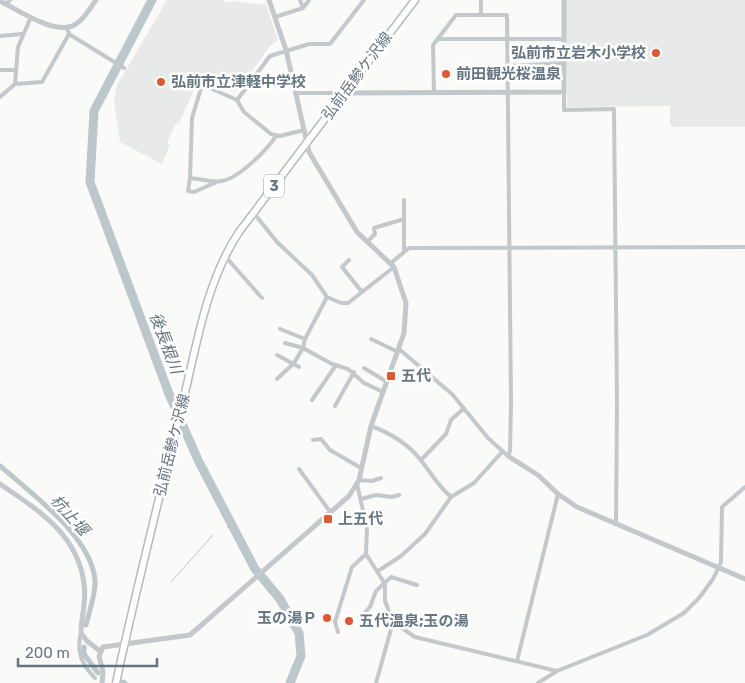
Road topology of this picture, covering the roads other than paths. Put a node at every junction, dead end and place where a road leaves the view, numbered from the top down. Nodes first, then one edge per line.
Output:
1 (96, 0) edge
2 (269, 0) edge
3 (300, 0) edge
4 (309, 0) edge
5 (364, 0) edge
6 (415, 0) edge
7 (481, 0) edge
8 (564, 0) edge
9 (0, 1) edge
10 (8, 2) edge
11 (303, 8) junction
12 (481, 15) junction
13 (31, 17) junction
14 (275, 17) junction
15 (68, 31) junction
16 (22, 34) junction
17 (0, 36) edge
18 (438, 39) junction
19 (564, 39) junction
20 (508, 40) junction
21 (286, 50) junction
22 (564, 63) junction
23 (508, 66) junction
24 (124, 68) dead end
25 (0, 70) edge
26 (15, 70) junction
27 (190, 79) dead end
28 (15, 84) junction
29 (202, 85) junction
30 (564, 92) junction
31 (296, 93) junction
32 (344, 93) junction
33 (434, 93) junction
34 (508, 93) junction
35 (0, 97) edge
36 (237, 100) junction
37 (304, 130) junction
38 (276, 136) junction
39 (306, 143) junction
40 (190, 178) junction
41 (219, 181) junction
42 (404, 200) dead end
43 (254, 212) junction
44 (404, 219) junction
45 (368, 241) junction
46 (615, 247) junction
47 (745, 247) edge
48 (509, 248) junction
49 (404, 250) junction
50 (225, 256) junction
51 (349, 260) dead end
52 (393, 265) junction
53 (362, 292) junction
54 (327, 297) junction
55 (262, 298) dead end
56 (280, 329) dead end
57 (305, 339) junction
58 (371, 339) dead end
59 (285, 342) dead end
60 (303, 348) junction
61 (399, 351) junction
62 (277, 355) dead end
63 (294, 363) junction
64 (336, 365) junction
65 (299, 367) dead end
66 (364, 368) dead end
67 (354, 372) junction
68 (277, 379) dead end
69 (387, 382) junction
70 (383, 392) junction
71 (312, 400) dead end
72 (335, 406) dead end
73 (464, 408) junction
74 (371, 426) junction
75 (312, 440) dead end
76 (502, 452) junction
77 (508, 456) junction
78 (421, 460) junction
79 (361, 468) junction
80 (299, 469) dead end
81 (380, 478) dead end
82 (358, 482) junction
83 (0, 484) edge
84 (745, 487) edge
85 (558, 494) junction
86 (399, 495) dead end
87 (451, 497) junction
88 (360, 499) junction
89 (331, 513) junction
90 (616, 524) junction
91 (366, 554) junction
92 (719, 566) junction
93 (378, 572) junction
94 (745, 579) edge
95 (385, 584) junction
96 (417, 585) dead end
97 (361, 617) dead end
98 (393, 622) junction
99 (338, 632) dead end
100 (80, 634) junction
101 (124, 644) junction
102 (100, 651) junction
103 (517, 661) junction
104 (557, 671) junction
105 (95, 678) dead end
106 (102, 683) edge
107 (116, 683) edge
108 (376, 683) edge
109 (538, 683) edge

1 - 15 street
2 - 14 street
3 - 11 street
4 - 11 street
5 - 21 street
6 - 32 main road, 弘前岳鰺ケ沢線 / 3
7 - 12 street
8 - 19 street
9 - 10 street
10 - 13 street
11 - 14 street
12 - 18 street
12 - 20 street
13 - 15 street
13 - 16 street
14 - 21 street
15 - 24 street
15 - 28 street
16 - 17 street
16 - 26 street
18 - 20 street
18 - 33 street
19 - 20 street
19 - 22 street
20 - 23 street
21 - 31 street
21 - 36 street
22 - 23 street
22 - 30 street
23 - 34 street
25 - 26 street
26 - 28 street
27 - 29 street
28 - 35 street
29 - 36 street
29 - 40 street
30 - 34 street
30 - 46 street
31 - 32 street
31 - 37 street
32 - 33 street
32 - 39 main road, 弘前岳鰺ケ沢線 / 3
33 - 34 street
34 - 48 street
36 - 38 street
37 - 38 street
37 - 39 street
38 - 41 street
39 - 43 main road, 弘前岳鰺ケ沢線 / 3
39 - 45 street
40 - 41 street
40 - 41 street
42 - 44 street
43 - 50 main road, 弘前岳鰺ケ沢線 / 3
43 - 54 street
44 - 45 street
44 - 49 street
45 - 52 street
46 - 47 street
46 - 48 street
46 - 90 street
48 - 49 street
48 - 77 street
49 - 52 street
50 - 55 street
50 - 101 main road, 弘前岳鰺ケ沢線 / 3
51 - 53 street
52 - 53 street
52 - 61 street
53 - 54 street
54 - 57 street
56 - 57 street
57 - 60 street
58 - 61 street
59 - 60 street
60 - 63 street
60 - 64 street
61 - 69 street
61 - 73 street
62 - 63 street
63 - 65 street
63 - 68 street
64 - 67 street
64 - 71 street
66 - 69 street
67 - 70 street
67 - 72 street
69 - 70 street
70 - 74 street
73 - 76 street
73 - 78 street
74 - 78 street
74 - 79 street
75 - 79 street
76 - 77 street
76 - 87 street
77 - 85 street
78 - 87 street
79 - 82 street
80 - 89 street
81 - 82 street
82 - 88 street
82 - 89 street
83 - 100 street
84 - 92 street
85 - 90 street
85 - 103 street
86 - 88 street
87 - 93 street
88 - 91 street
89 - 101 street
90 - 92 street
91 - 93 street
91 - 99 street
92 - 94 street
92 - 104 street
93 - 95 street
95 - 96 street
95 - 97 street
95 - 98 street
98 - 103 street
98 - 108 street
100 - 102 street
100 - 105 street
101 - 102 street
101 - 107 main road, 弘前岳鰺ケ沢線 / 3
102 - 106 street
103 - 104 street
104 - 109 street

